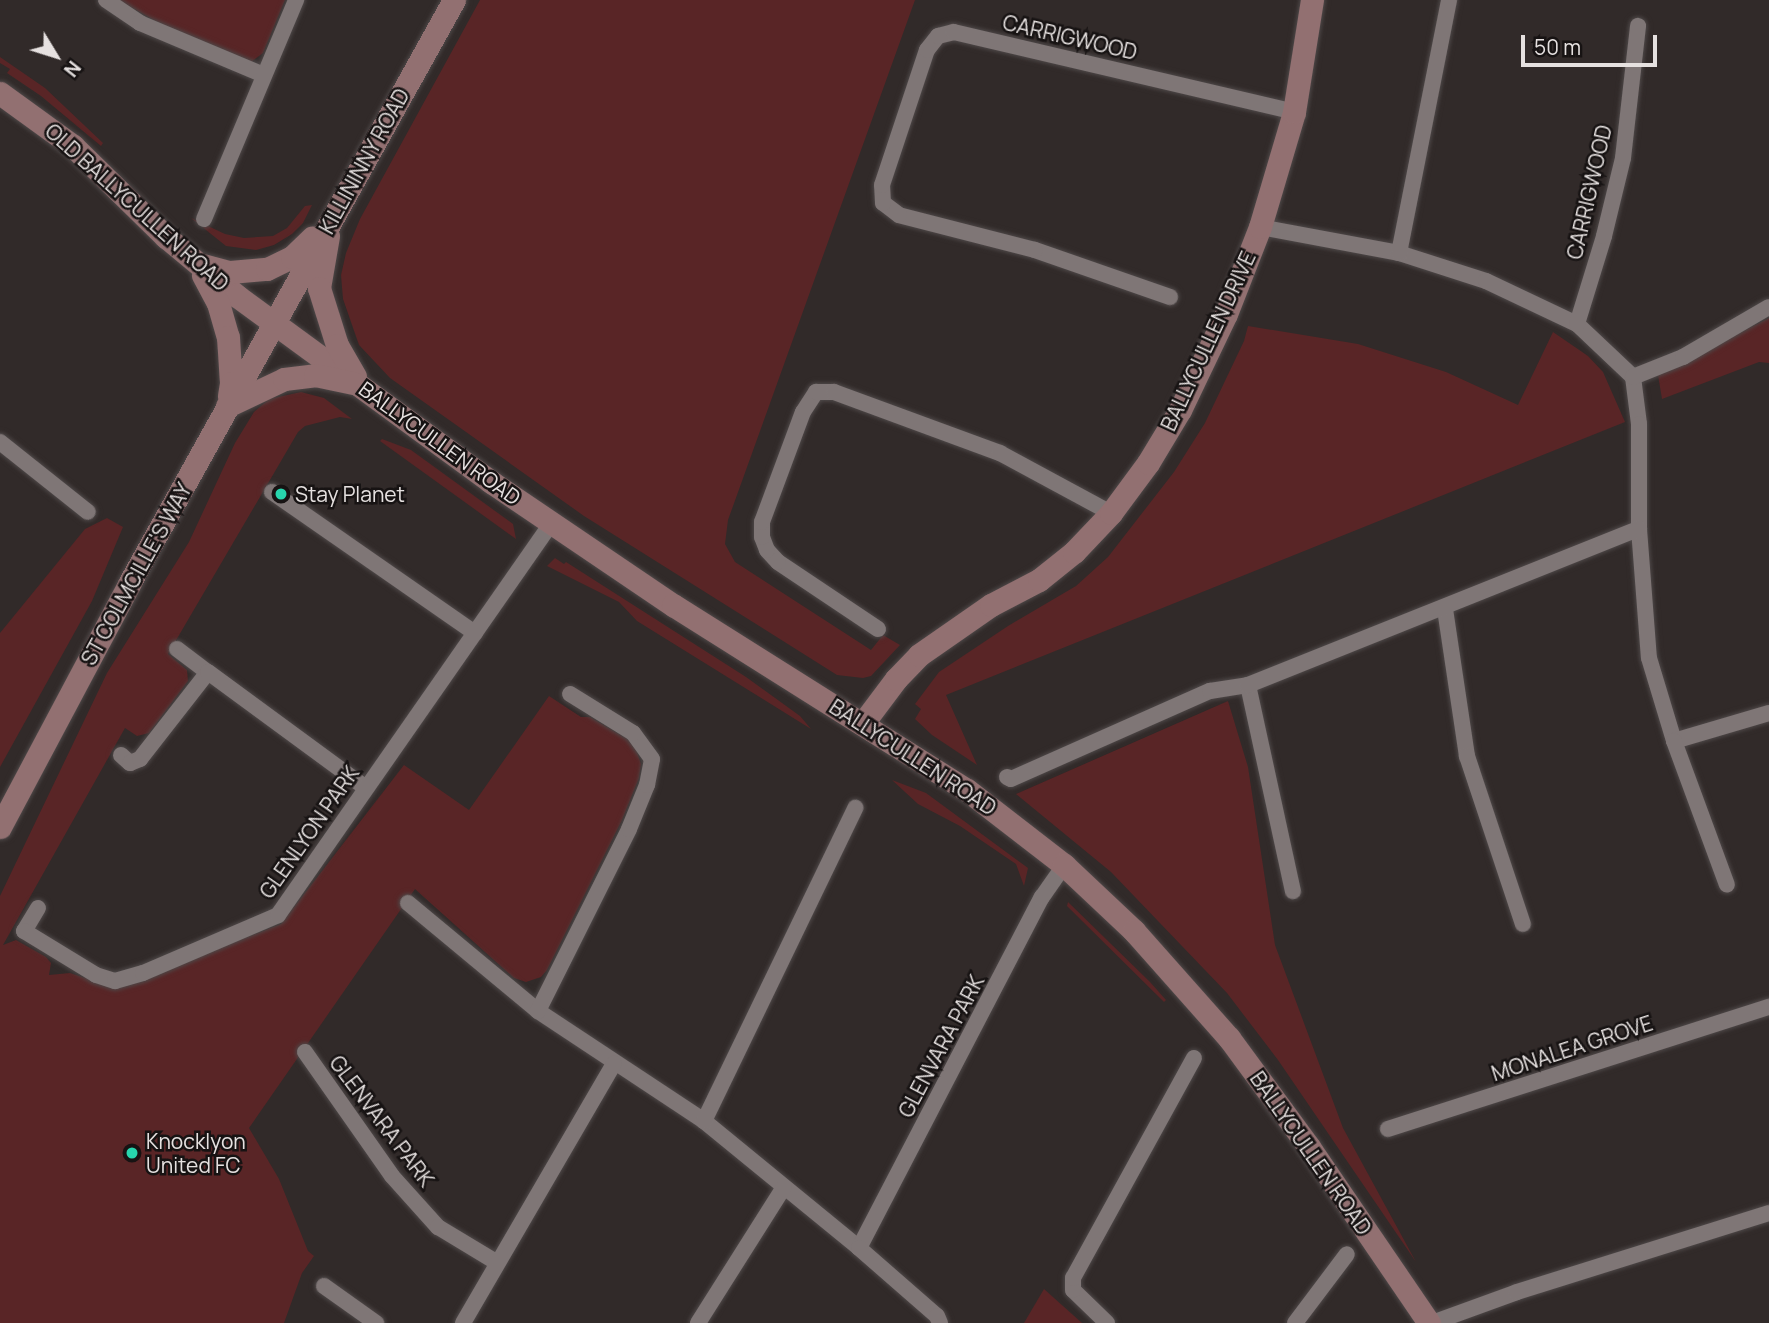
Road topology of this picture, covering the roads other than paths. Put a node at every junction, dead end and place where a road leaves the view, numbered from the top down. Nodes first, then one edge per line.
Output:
1 (106, 0) edge
2 (296, 0) edge
3 (454, 0) edge
4 (1312, 0) edge
5 (1449, 0) edge
6 (1638, 26) dead end
7 (264, 75) junction
8 (0, 93) edge
9 (1294, 112) junction
10 (331, 218) junction
11 (204, 219) dead end
12 (1260, 228) junction
13 (1399, 253) junction
14 (197, 263) junction
15 (1170, 297) dead end
16 (1769, 307) edge
17 (273, 321) junction
18 (1577, 324) junction
19 (1633, 377) junction
20 (360, 384) junction
21 (227, 406) junction
22 (0, 442) edge
23 (272, 492) dead end
24 (88, 512) dead end
25 (1111, 513) junction
26 (551, 524) junction
27 (1639, 529) junction
28 (1445, 609) junction
29 (878, 629) dead end
30 (475, 633) junction
31 (177, 649) dead end
32 (208, 672) junction
33 (1248, 685) junction
34 (570, 694) dead end
35 (1769, 713) edge
36 (863, 723) junction
37 (1674, 741) junction
38 (121, 755) dead end
39 (1007, 777) dead end
40 (366, 788) junction
41 (855, 808) dead end
42 (0, 827) edge
43 (1064, 865) junction
44 (1727, 885) dead end
45 (1293, 891) dead end
46 (408, 903) dead end
47 (37, 908) dead end
48 (1523, 925) dead end
49 (1769, 1007) edge
50 (538, 1011) junction
51 (305, 1052) dead end
52 (1194, 1058) dead end
53 (614, 1064) junction
54 (704, 1121) junction
55 (1388, 1129) dead end
56 (784, 1187) junction
57 (1769, 1213) edge
58 (859, 1248) junction
59 (1347, 1254) dead end
60 (496, 1262) junction
61 (324, 1286) dead end
62 (376, 1323) edge
63 (463, 1323) edge
64 (698, 1323) edge
65 (940, 1323) edge
66 (1107, 1323) edge
67 (1295, 1323) edge
68 (1430, 1323) edge

1 - 7 street
2 - 7 street
3 - 10 street, KILLININNY ROAD
4 - 9 street, BALLYCULLEN DRIVE
5 - 13 street
6 - 18 street, CARRIGWOOD
7 - 11 street
8 - 14 street, OLD BALLYCULLEN ROAD
9 - 12 street, BALLYCULLEN DRIVE
9 - 15 street, CARRIGWOOD
10 - 14 street
10 - 17 street, KILLININNY ROAD
10 - 20 street
12 - 13 street
12 - 25 street, BALLYCULLEN DRIVE
13 - 18 street
14 - 17 street, OLD BALLYCULLEN ROAD
14 - 21 street
16 - 19 street
17 - 20 street, BALLYCULLEN ROAD
17 - 21 street, ST COLMCILLE'S WAY
18 - 19 street
19 - 27 street
20 - 21 street
20 - 26 street, BALLYCULLEN ROAD
21 - 42 street, ST COLMCILLE'S WAY
22 - 24 street
23 - 30 street
25 - 29 street
25 - 36 street, BALLYCULLEN DRIVE
26 - 30 street, GLENLYON PARK
26 - 36 street, BALLYCULLEN ROAD
27 - 28 street
27 - 37 street
28 - 33 street
28 - 48 street
30 - 40 street, GLENLYON PARK
31 - 32 street
32 - 38 street
32 - 40 street
33 - 39 street
33 - 45 street
34 - 50 street
35 - 37 street
36 - 43 street, BALLYCULLEN ROAD
37 - 44 street
40 - 47 street, GLENLYON PARK
41 - 54 street
43 - 58 street, GLENVARA PARK
43 - 68 street, BALLYCULLEN ROAD
46 - 50 street
49 - 55 street, MONALEA GROVE
50 - 53 street
51 - 60 street, GLENVARA PARK
52 - 66 street
53 - 54 street
53 - 60 street
54 - 56 street
56 - 58 street
56 - 64 street
57 - 68 street
58 - 65 street
59 - 67 street
60 - 63 street
61 - 62 street

